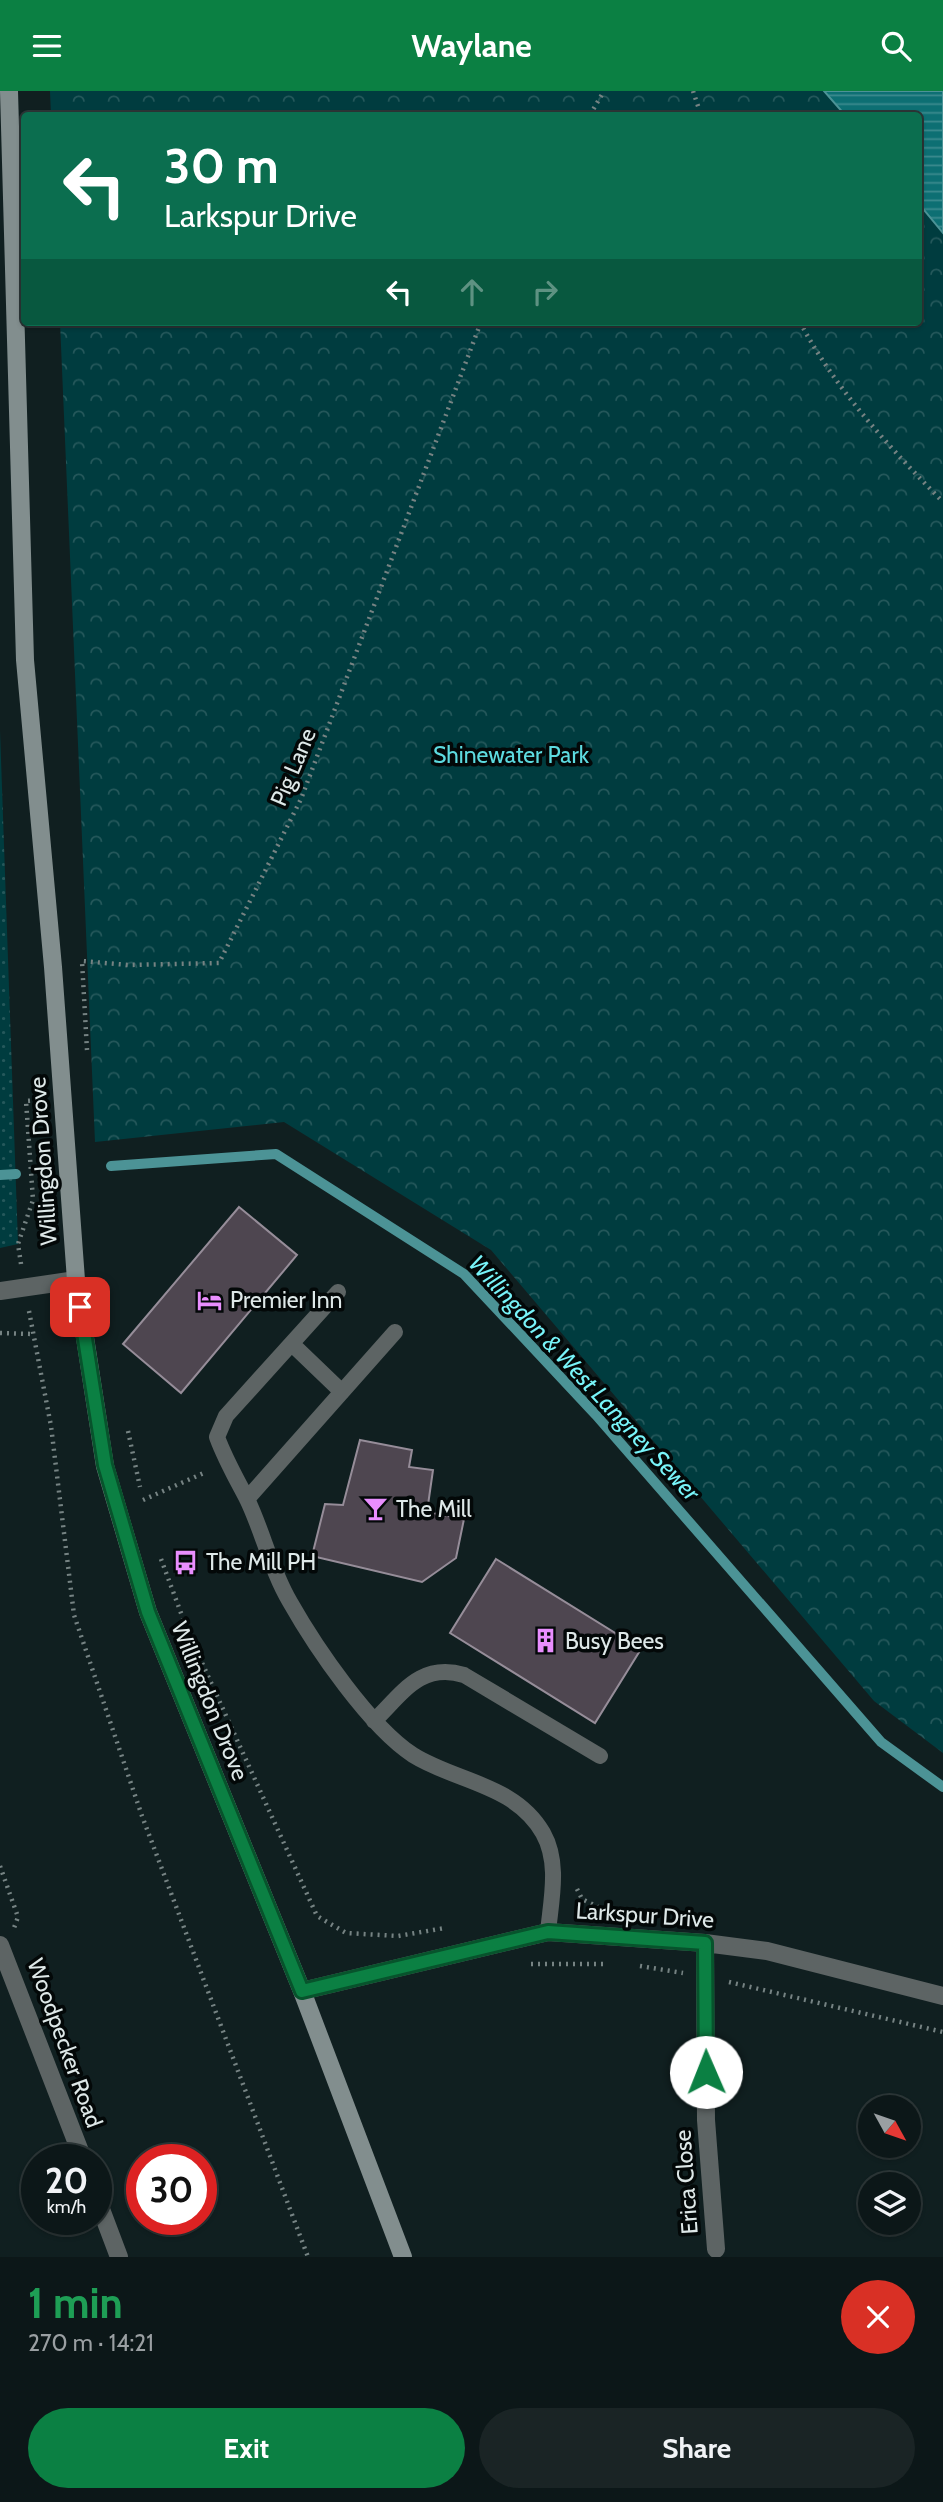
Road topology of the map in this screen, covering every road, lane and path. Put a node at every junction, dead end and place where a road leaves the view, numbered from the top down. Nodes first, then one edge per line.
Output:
1 (9, 91) edge
2 (604, 91) edge
3 (692, 91) edge
4 (592, 112) edge
5 (700, 112) edge
6 (479, 326) edge
7 (802, 326) edge
8 (943, 502) edge
9 (88, 1057) dead end
10 (26, 1101) dead end
11 (76, 1280) junction
12 (24, 1288) junction
13 (0, 1291) edge
14 (338, 1292) dead end
15 (395, 1332) dead end
16 (0, 1333) edge
17 (33, 1334) junction
18 (292, 1344) junction
19 (342, 1392) junction
20 (125, 1421) dead end
21 (226, 1464) junction
22 (247, 1499) junction
23 (143, 1500) junction
24 (146, 1512) dead end
25 (157, 1549) dead end
26 (374, 1721) junction
27 (600, 1756) dead end
28 (0, 1866) edge
29 (552, 1881) junction
30 (605, 1910) dead end
31 (450, 1928) dead end
32 (548, 1932) junction
33 (630, 1938) junction
34 (705, 1943) junction
35 (3, 1948) edge
36 (529, 1963) dead end
37 (625, 1964) junction
38 (704, 1976) junction
39 (302, 1991) junction
40 (943, 1996) edge
41 (943, 2032) edge
42 (77, 2144) edge
43 (111, 2235) edge
44 (716, 2249) dead end
45 (119, 2257) edge
46 (308, 2257) edge
47 (403, 2257) edge

1 - 11 main road, Willingdon Drove
2 - 4 path
3 - 5 path
6 - 9 path, Pig Lane
7 - 8 path
10 - 12 path
11 - 12 street
11 - 39 main road, Willingdon Drove
12 - 13 street
12 - 17 path
14 - 18 lane
15 - 19 lane
16 - 17 path
17 - 46 path
18 - 19 lane
18 - 21 lane
19 - 22 lane
20 - 23 path
21 - 22 lane
21 - 23 path
22 - 26 lane
23 - 24 path
25 - 31 path
26 - 27 lane
26 - 29 lane
28 - 35 path
29 - 30 path
29 - 32 lane
32 - 33 street, Larkspur Drive
32 - 39 street, Larkspur Drive
33 - 34 street, Larkspur Drive
33 - 37 path
34 - 38 street, Erica Close
34 - 40 street, Larkspur Drive
35 - 42 street, Woodpecker Road
36 - 37 path
37 - 38 path
38 - 41 path
38 - 44 street, Erica Close
39 - 47 main road, Willingdon Drove
43 - 45 street

